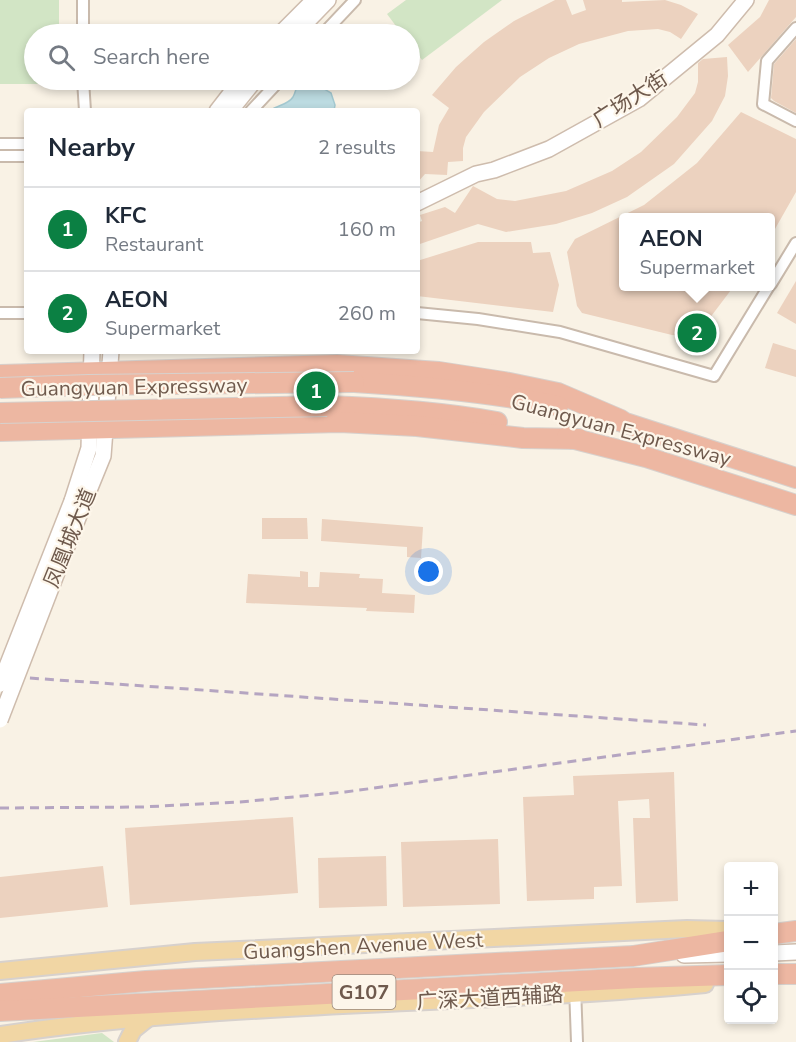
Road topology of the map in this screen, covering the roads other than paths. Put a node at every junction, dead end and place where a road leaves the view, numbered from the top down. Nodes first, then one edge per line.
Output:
1 (83, 0) edge
2 (314, 0) edge
3 (328, 0) edge
4 (355, 0) edge
5 (746, 0) edge
6 (83, 24) edge
7 (290, 24) edge
8 (305, 24) edge
9 (332, 24) edge
10 (796, 28) edge
11 (84, 90) edge
12 (233, 90) edge
13 (247, 90) edge
14 (271, 90) edge
15 (85, 108) edge
16 (219, 108) edge
17 (232, 108) edge
18 (254, 108) edge
19 (796, 121) edge
20 (0, 144) edge
21 (24, 144) edge
22 (0, 156) edge
23 (24, 156) edge
24 (494, 170) junction
25 (420, 202) edge
26 (420, 210) edge
27 (796, 243) edge
28 (775, 277) edge
29 (766, 291) edge
30 (0, 313) edge
31 (24, 313) edge
32 (420, 313) edge
33 (92, 354) edge
34 (111, 354) edge
35 (110, 371) junction
36 (90, 372) junction
37 (0, 375) edge
38 (0, 388) edge
39 (0, 413) edge
40 (621, 420) junction
41 (98, 428) junction
42 (0, 431) edge
43 (579, 439) junction
44 (796, 478) edge
45 (77, 503) junction
46 (796, 505) edge
47 (0, 684) edge
48 (0, 720) edge
49 (724, 930) edge
50 (796, 931) edge
51 (778, 932) edge
52 (724, 941) edge
53 (796, 952) edge
54 (778, 953) edge
55 (724, 954) edge
56 (633, 956) junction
57 (796, 966) edge
58 (778, 968) edge
59 (0, 971) edge
60 (724, 973) edge
61 (796, 975) edge
62 (778, 976) edge
63 (724, 982) edge
64 (575, 987) junction
65 (0, 994) edge
66 (0, 1011) edge
67 (148, 1018) junction
68 (104, 1022) junction
69 (0, 1035) edge
70 (125, 1042) edge
71 (577, 1042) edge

1 - 6 street
2 - 7 main road
3 - 8 main road
4 - 9 street
5 - 24 main road, 广场大街
10 - 19 street
11 - 15 street
12 - 16 main road
13 - 17 main road
14 - 18 street
20 - 21 street
22 - 23 street
24 - 25 main road, 广场大街
24 - 26 main road, 广场大街
27 - 28 street
29 - 32 street
30 - 31 street
33 - 36 main road, 凤凰城大道
34 - 35 main road, 凤凰城大道
35 - 36 highway
35 - 40 highway
35 - 41 main road, 凤凰城大道
36 - 37 highway
36 - 41 main road, 凤凰城大道
38 - 40 highway, Guangyuan Expressway, bridge
39 - 43 highway, Guangyuan Expressway, bridge
40 - 44 highway, Guangyuan Expressway
41 - 42 highway
41 - 43 highway
41 - 45 main road, 凤凰城大道
43 - 46 highway, Guangyuan Expressway
45 - 47 main road, 凤凰城大道, bridge
45 - 48 main road, 凤凰城大道, bridge
49 - 59 main road
50 - 51 highway
52 - 56 highway, Guangshen Avenue West / G107
53 - 54 main road
55 - 56 main road
56 - 65 highway, Guangshen Avenue West / G107
57 - 58 main road
60 - 64 highway, G107
61 - 62 highway
63 - 64 main road, 广深大道西辅路
64 - 66 highway, G107
64 - 67 main road, 广深大道西辅路
64 - 71 street
67 - 68 main road, 广深大道西辅路
67 - 70 main road
68 - 69 main road, 广深大道西辅路
68 - 70 main road

